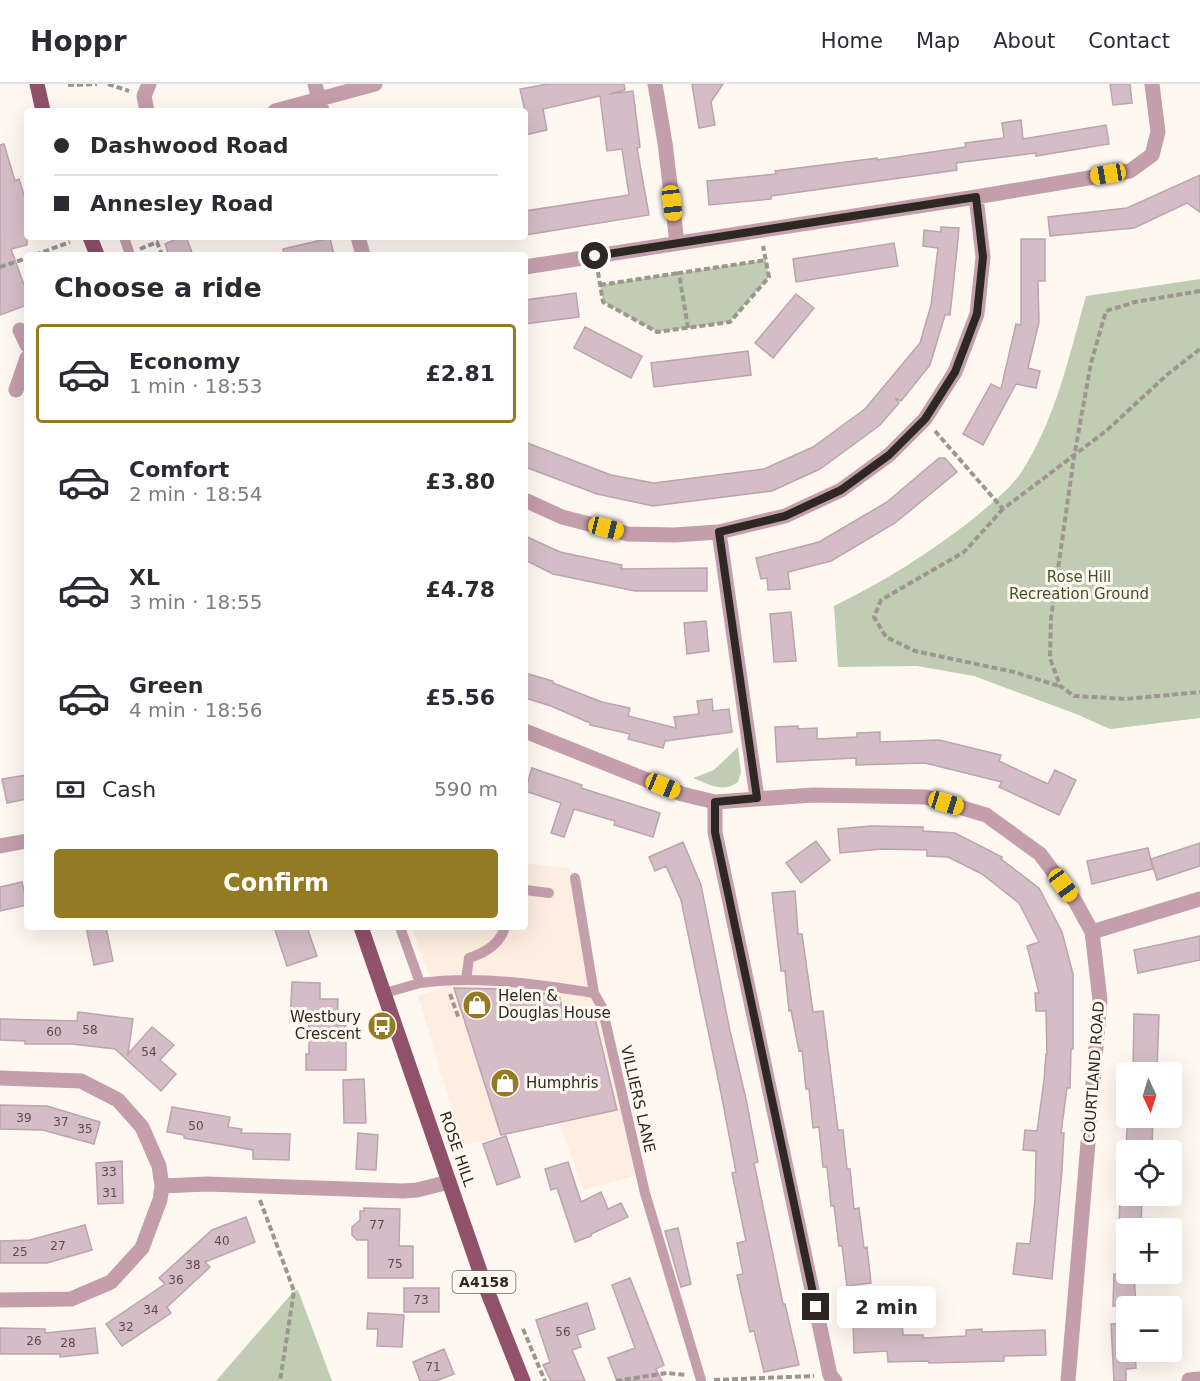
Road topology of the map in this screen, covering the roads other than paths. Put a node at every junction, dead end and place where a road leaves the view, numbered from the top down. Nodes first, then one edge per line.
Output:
1 (37, 84) edge
2 (375, 84) edge
3 (655, 84) edge
4 (1152, 84) edge
5 (318, 98) edge
6 (42, 108) edge
7 (285, 108) edge
8 (976, 197) junction
9 (677, 243) junction
10 (528, 267) edge
11 (20, 330) dead end
12 (24, 339) edge
13 (24, 367) edge
14 (16, 390) dead end
15 (528, 501) edge
16 (719, 532) junction
17 (528, 732) edge
18 (757, 798) junction
19 (715, 802) junction
20 (24, 842) edge
21 (0, 846) edge
22 (575, 878) dead end
23 (528, 890) edge
24 (549, 893) dead end
25 (1200, 899) edge
26 (362, 930) edge
27 (401, 930) edge
28 (503, 930) edge
29 (1092, 932) junction
30 (466, 980) junction
31 (420, 982) junction
32 (385, 993) junction
33 (594, 993) junction
34 (0, 1078) edge
35 (449, 1182) junction
36 (162, 1186) junction
37 (0, 1300) edge
38 (832, 1378) edge
39 (701, 1380) edge
40 (523, 1381) edge
41 (1068, 1381) edge

1 - 6 main road
2 - 5 street
3 - 9 street
4 - 8 street
5 - 7 street
8 - 9 street
8 - 16 street
9 - 10 street
11 - 12 street
13 - 14 street
15 - 16 street
16 - 18 street
17 - 19 street, COURTLAND ROAD
18 - 19 street, COURTLAND ROAD
18 - 29 street, COURTLAND ROAD
19 - 38 street
20 - 21 street
22 - 33 lane, VILLIERS LANE
23 - 24 lane
25 - 29 street
26 - 32 main road, ROSE HILL / A4158
27 - 31 lane
28 - 30 lane
29 - 41 street, COURTLAND ROAD
30 - 31 lane
30 - 33 lane
31 - 32 lane
32 - 35 main road, ROSE HILL / A4158
33 - 39 lane, VILLIERS LANE
34 - 36 street
35 - 36 street
35 - 40 main road, ROSE HILL / A4158
36 - 37 street

